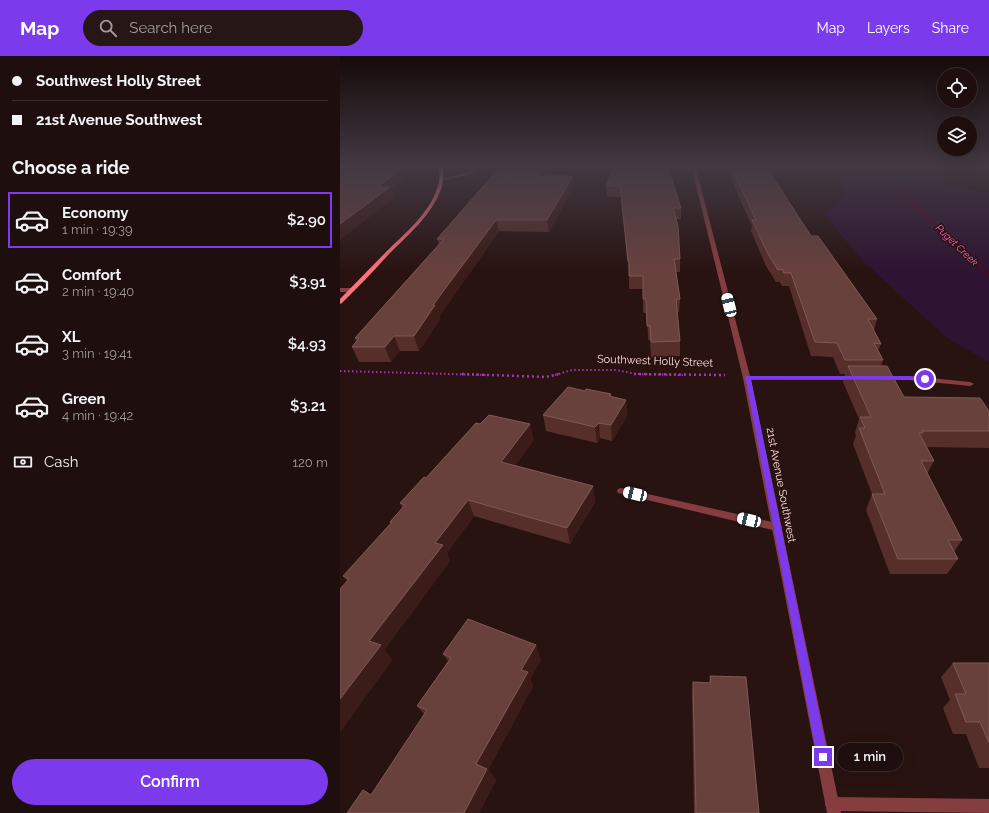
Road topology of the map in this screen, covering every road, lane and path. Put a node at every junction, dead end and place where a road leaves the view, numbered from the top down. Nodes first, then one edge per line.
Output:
1 (433, 200) edge
2 (702, 200) edge
3 (340, 290) edge
4 (352, 290) junction
5 (340, 302) edge
6 (340, 371) edge
7 (747, 378) junction
8 (863, 378) edge
9 (879, 378) edge
10 (970, 384) dead end
11 (621, 491) dead end
12 (777, 527) junction
13 (989, 806) edge
14 (833, 808) edge

1 - 4 main road
2 - 7 street, 21st Avenue Southwest
3 - 4 street
4 - 5 main road
6 - 7 path, Southwest Holly Street
7 - 8 street
7 - 12 street, 21st Avenue Southwest
9 - 10 street
11 - 12 street
12 - 14 street, 21st Avenue Southwest
13 - 14 street

